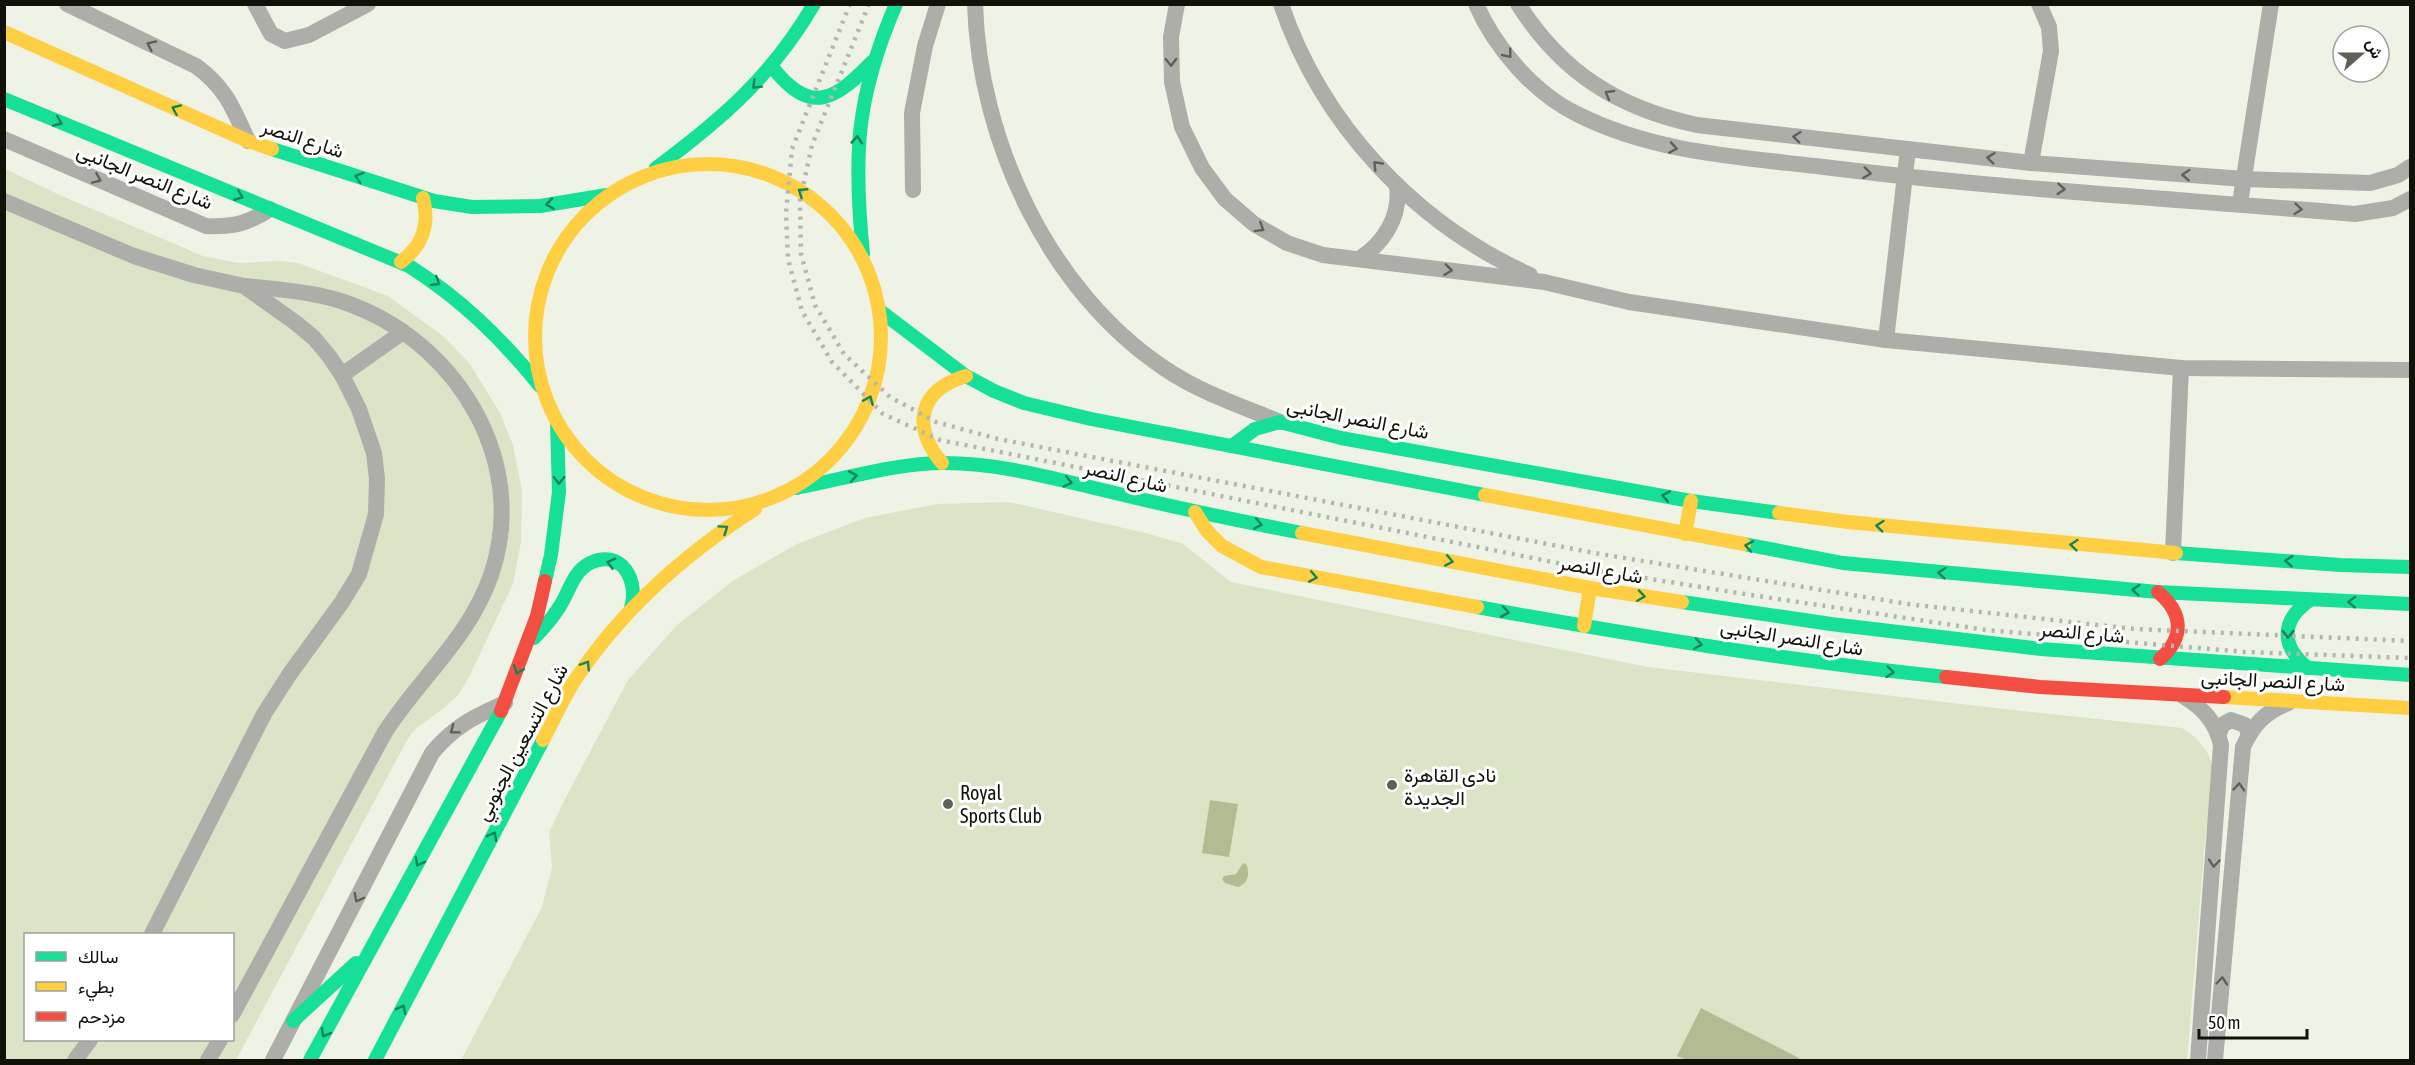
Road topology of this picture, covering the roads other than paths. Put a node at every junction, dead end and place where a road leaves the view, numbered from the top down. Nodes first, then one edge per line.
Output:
1 (67, 4) edge
2 (255, 4) edge
3 (368, 4) edge
4 (814, 4) edge
5 (896, 4) edge
6 (938, 4) edge
7 (975, 4) edge
8 (1177, 4) edge
9 (1281, 4) edge
10 (1476, 4) edge
11 (1518, 4) edge
12 (2039, 4) edge
13 (2271, 4) edge
14 (4, 32) edge
15 (872, 62) junction
16 (773, 68) junction
17 (4, 99) edge
18 (4, 139) edge
19 (248, 141) junction
20 (1908, 149) junction
21 (2031, 163) junction
22 (2410, 167) edge
23 (648, 174) junction
24 (1905, 177) junction
25 (2244, 179) junction
26 (1397, 186) junction
27 (913, 190) dead end
28 (607, 195) junction
29 (423, 198) junction
30 (2410, 199) edge
31 (4, 201) edge
32 (2240, 203) junction
33 (270, 210) junction
34 (1359, 259) junction
35 (864, 261) junction
36 (401, 262) junction
37 (1544, 282) junction
38 (244, 286) junction
39 (879, 310) junction
40 (403, 332) junction
41 (1886, 340) junction
42 (2181, 368) junction
43 (2410, 370) edge
44 (342, 375) junction
45 (966, 376) junction
46 (543, 391) junction
47 (557, 422) junction
48 (1280, 422) junction
49 (1232, 446) junction
50 (942, 463) junction
51 (796, 488) junction
52 (772, 499) junction
53 (1691, 501) junction
54 (1195, 512) junction
55 (1685, 534) junction
56 (2173, 553) junction
57 (2410, 567) edge
58 (1590, 588) junction
59 (2158, 592) junction
60 (2310, 600) junction
61 (2410, 604) edge
62 (631, 608) junction
63 (1584, 626) junction
64 (528, 645) junction
65 (2160, 658) junction
66 (2308, 668) junction
67 (2410, 675) edge
68 (2182, 696) junction
69 (506, 702) junction
70 (2291, 702) junction
71 (2410, 708) edge
72 (2219, 734) junction
73 (2248, 734) junction
74 (153, 933) edge
75 (372, 948) junction
76 (234, 1011) edge
77 (293, 1021) junction
78 (89, 1041) edge
79 (219, 1041) edge
80 (75, 1060) edge
81 (208, 1060) edge
82 (273, 1060) edge
83 (310, 1060) edge
84 (375, 1060) edge
85 (2198, 1060) edge
86 (2215, 1060) edge

19 -> 1 street
2 - 3 street
4 - 16 main road
5 - 15 main road
6 - 27 street
7 - 48 street
8 -> 34 street
26 -> 9 street
10 -> 24 street
20 -> 11 street
12 - 21 street
13 - 25 street
19 -> 14 main road, شارع النصر
15 - 16 main road
35 -> 15 main road
16 -> 23 main road
17 -> 33 main road
18 -> 33 street, شارع النصر الجانبى
29 -> 19 main road, شارع النصر
21 -> 20 street
20 - 24 street
25 -> 21 street
22 - 25 street
23 - 28 main road
35 -> 23 main road
24 -> 32 street
24 - 41 street
25 - 32 street
26 - 34 street
26 - 37 street
28 -> 29 main road, شارع النصر
28 - 46 main road
29 - 36 main road
32 -> 30 street
31 - 38 street
33 - 36 main road
34 -> 37 street
35 - 39 main road
36 -> 46 main road
37 - 41 street
38 - 40 street
38 - 44 street
39 - 45 main road
51 -> 39 main road
40 - 44 street
40 - 76 street
41 - 42 street
42 - 43 street
42 - 56 street
44 - 74 street
45 - 49 main road
45 - 50 main road
46 - 47 main road
47 - 52 main road
47 -> 64 main road, شارع التسعين الجنوبي
48 - 49 main road, شارع النصر الجانبى
53 -> 48 main road, شارع النصر الجانبى
49 - 55 main road
51 -> 50 main road, شارع النصر
50 -> 54 main road, شارع النصر
51 - 52 main road
62 -> 52 main road, شارع التسعين الجنوبي
53 - 55 main road
56 -> 53 main road, شارع النصر الجانبى
54 -> 58 main road, شارع النصر
54 -> 63 main road, شارع النصر الجانبى
59 -> 55 main road
57 -> 56 main road, شارع النصر الجانبى
58 - 63 main road
58 -> 65 main road, شارع النصر
59 - 60 main road
59 - 65 main road
61 -> 60 main road
60 -> 66 main road
62 -> 64 main road
84 -> 62 main road, شارع التسعين الجنوبي
63 -> 68 main road, شارع النصر الجانبى
64 -> 69 main road, شارع التسعين الجنوبي
65 - 66 main road, شارع النصر
66 - 67 main road, شارع النصر
68 - 70 main road, شارع النصر الجانبى
68 - 72 street
69 -> 75 main road, شارع التسعين الجنوبي
69 -> 77 street
70 - 71 main road, شارع النصر الجانبى
70 - 73 street
72 - 73 street
72 -> 85 street
86 -> 73 street
75 - 77 main road
75 -> 83 main road, شارع التسعين الجنوبي
77 - 82 street
78 - 80 street
79 - 81 street

